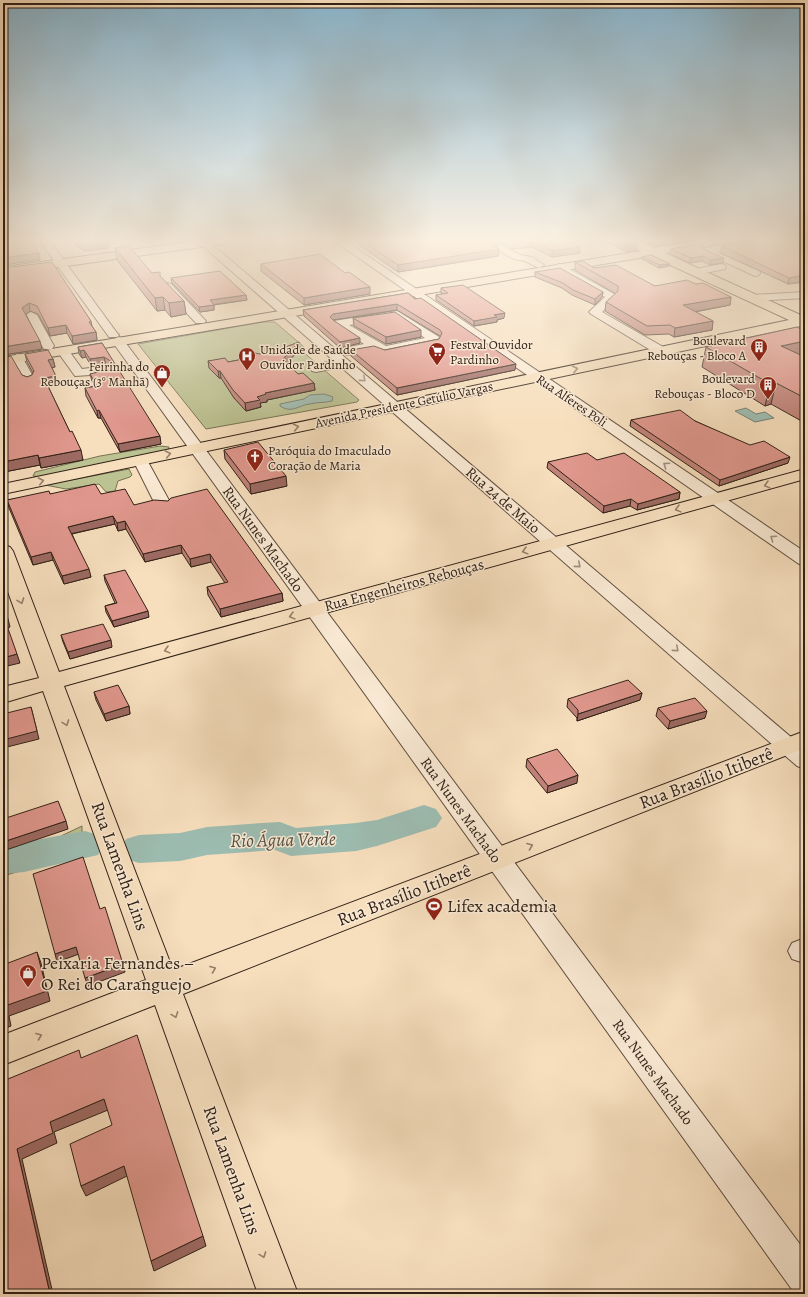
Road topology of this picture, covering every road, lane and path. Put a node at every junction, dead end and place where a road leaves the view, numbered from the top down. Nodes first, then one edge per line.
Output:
1 (88, 301) edge
2 (181, 301) edge
3 (271, 301) edge
4 (329, 301) edge
5 (339, 301) edge
6 (356, 301) edge
7 (427, 301) edge
8 (608, 301) edge
9 (757, 301) edge
10 (331, 306) junction
11 (283, 311) junction
12 (31, 315) edge
13 (200, 321) junction
14 (804, 322) edge
15 (116, 338) junction
16 (48, 346) junction
17 (375, 346) junction
18 (63, 351) junction
19 (661, 351) junction
20 (3, 354) edge
21 (21, 358) junction
22 (338, 358) junction
23 (3, 361) edge
24 (316, 368) dead end
25 (106, 370) edge
26 (537, 376) junction
27 (29, 380) edge
28 (394, 406) junction
29 (196, 448) junction
30 (140, 460) junction
31 (805, 474) edge
32 (3, 489) edge
33 (715, 499) junction
34 (163, 504) edge
35 (553, 544) junction
36 (805, 560) edge
37 (5, 564) edge
38 (314, 610) junction
39 (51, 682) junction
40 (3, 695) edge
41 (799, 749) edge
42 (497, 859) junction
43 (164, 988) junction
44 (3, 1050) edge
45 (805, 1279) edge
46 (278, 1294) edge

1 - 15 street, Rua Nunes Machado
2 - 13 street
3 - 11 street, Rua 24 de Maio
4 - 11 main road
5 - 10 main road
6 - 10 main road
7 - 26 street, Rua Alferes Poli
8 - 19 street
9 - 14 main road
10 - 11 main road
11 - 13 main road
11 - 15 main road
11 - 22 street, Rua 24 de Maio
12 - 16 street
13 - 15 main road
14 - 19 main road, Avenida Presidente Getúlio Vargas
15 - 16 main road
15 - 18 main road
15 - 29 street, Rua Nunes Machado
16 - 20 main road
16 - 21 main road
17 - 17 street
17 - 22 street
18 - 21 main road
18 - 25 street
26 -> 19 main road, Avenida Presidente Getúlio Vargas
21 - 23 main road
21 - 27 street
22 - 24 street
22 -> 28 street, Rua 24 de Maio
26 - 28 main road, Avenida Presidente Getúlio Vargas
33 -> 26 street, Rua Alferes Poli
29 -> 28 main road, Avenida Presidente Getúlio Vargas
28 - 35 street, Rua 24 de Maio
30 -> 29 main road, Avenida Presidente Getúlio Vargas
29 - 38 street, Rua Nunes Machado
32 -> 30 main road, Avenida Presidente Getúlio Vargas
30 - 34 street
31 -> 33 main road, Rua Engenheiros Rebouças
33 -> 35 main road, Rua Engenheiros Rebouças
36 -> 33 street, Rua Alferes Poli
35 -> 38 main road, Rua Engenheiros Rebouças
35 -> 41 street, Rua 24 de Maio
37 -> 39 main road, Rua Lamenha Lins
38 -> 39 main road, Rua Engenheiros Rebouças
38 - 42 street, Rua Nunes Machado
39 - 40 main road, Rua Engenheiros Rebouças
39 -> 43 main road, Rua Lamenha Lins
42 -> 41 main road, Rua Brasílio Itiberê
43 -> 42 main road, Rua Brasílio Itiberê
42 - 45 street, Rua Nunes Machado
44 -> 43 main road, Rua Brasílio Itiberê
43 -> 46 main road, Rua Lamenha Lins

